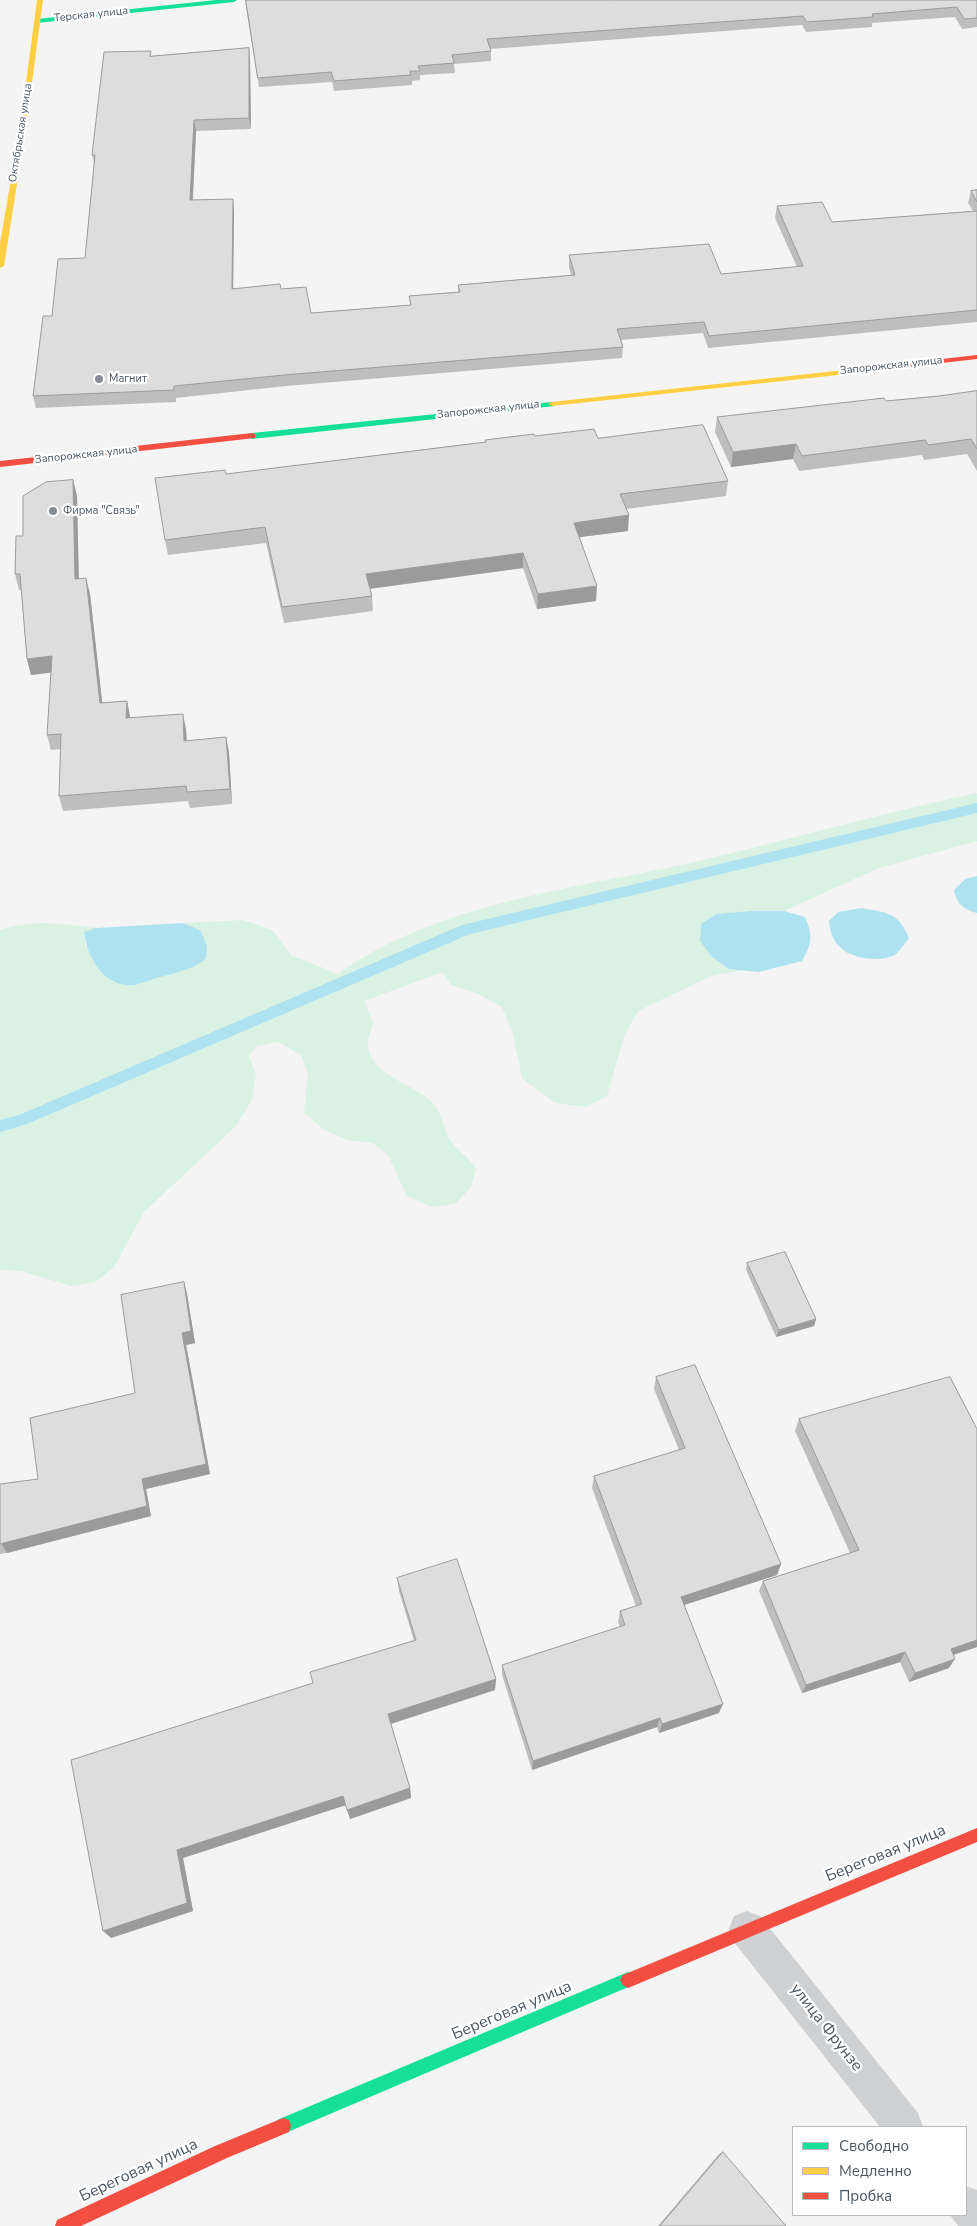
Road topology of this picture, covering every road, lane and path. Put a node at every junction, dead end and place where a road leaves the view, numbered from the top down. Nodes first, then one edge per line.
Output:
1 (40, 0) edge
2 (234, 0) edge
3 (38, 21) junction
4 (0, 266) edge
5 (977, 357) edge
6 (0, 464) edge
7 (977, 1835) edge
8 (747, 1929) junction
9 (903, 2126) edge
10 (967, 2205) edge
11 (977, 2219) edge
12 (64, 2226) edge

1 - 3 street, Октябрьская улица
2 - 3 street, Терская улица
3 - 4 street, Октябрьская улица
5 - 6 street, Запорожская улица
7 - 8 street, Береговая улица
8 - 9 street, улица Фрунзе
8 - 12 street, Береговая улица
10 - 11 street

